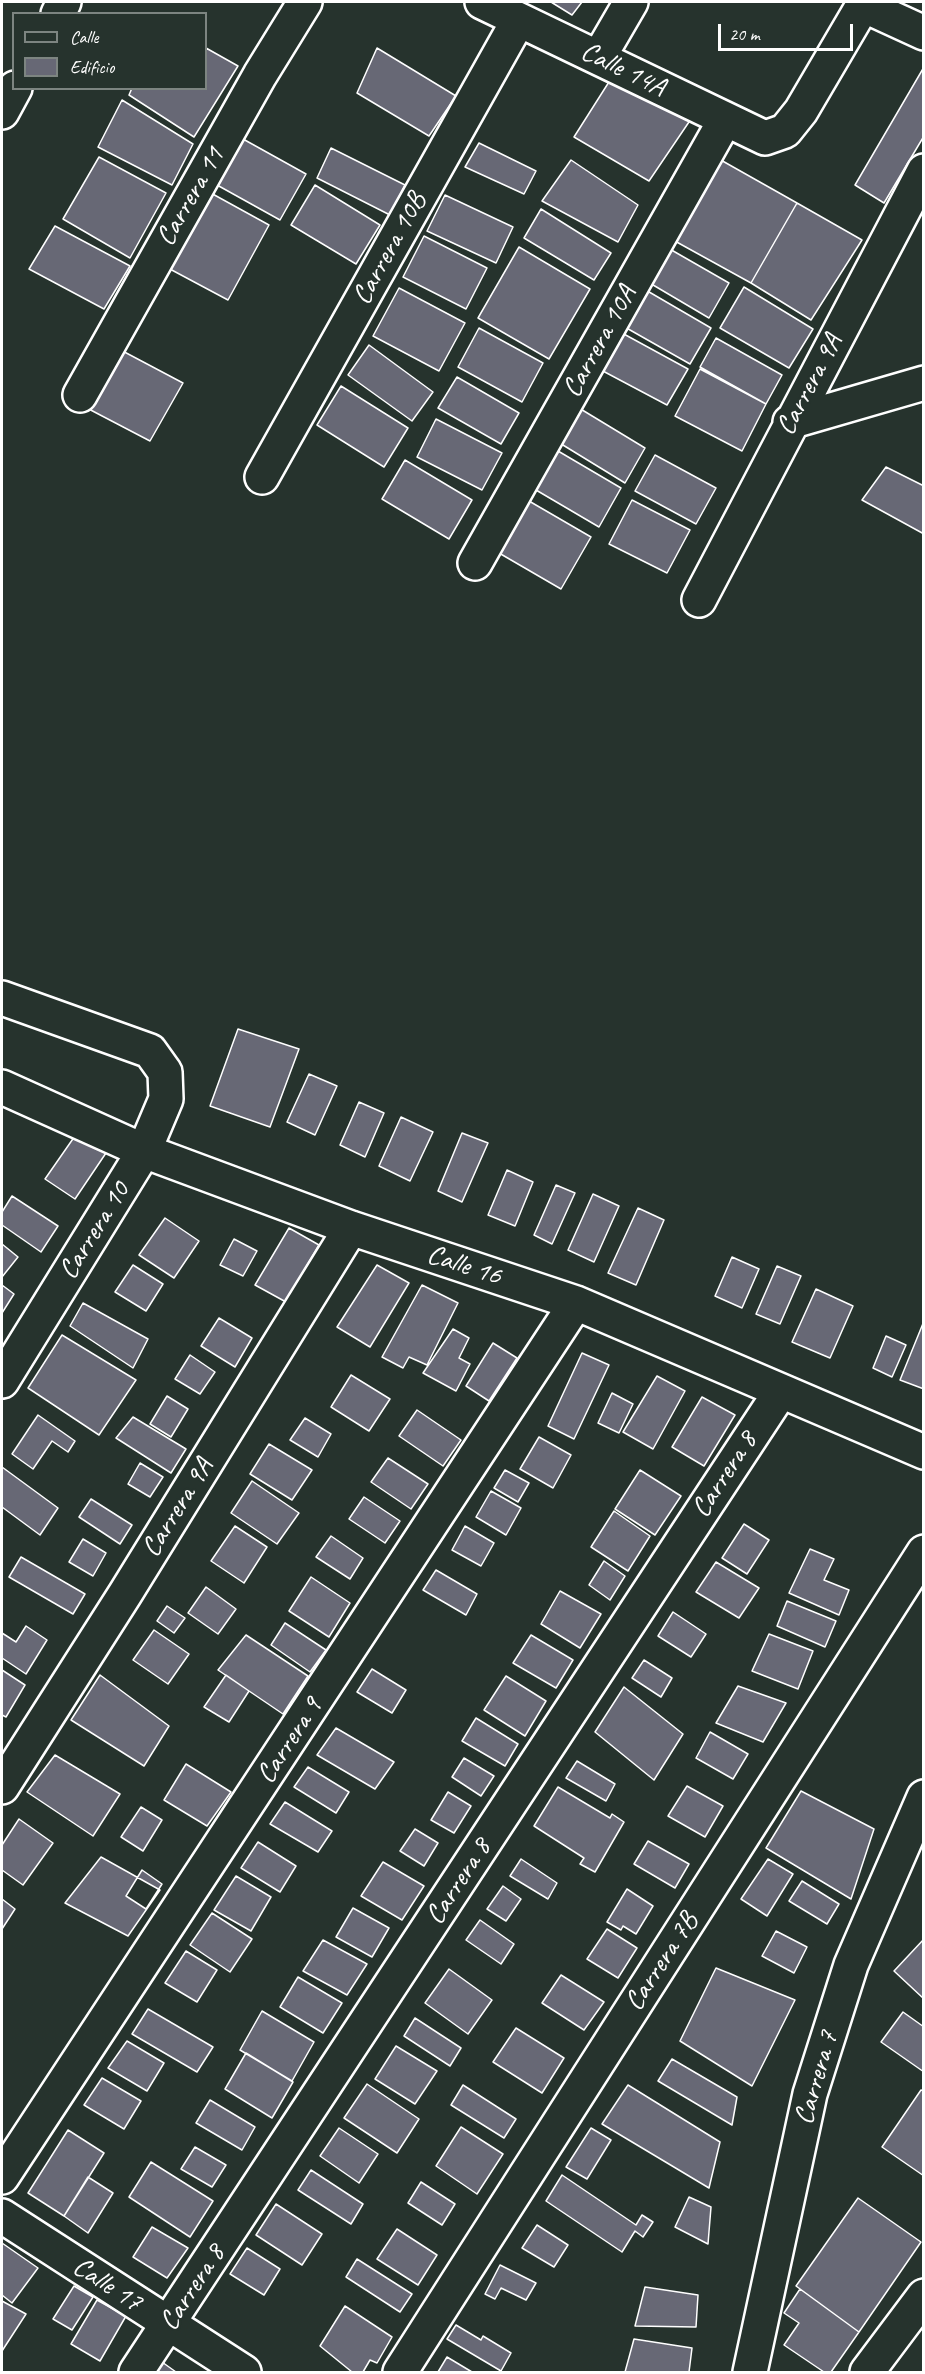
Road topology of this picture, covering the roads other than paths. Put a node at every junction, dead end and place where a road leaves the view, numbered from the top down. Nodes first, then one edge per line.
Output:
1 (305, 2) edge
2 (482, 2) edge
3 (631, 2) edge
4 (864, 4) edge
5 (518, 21) junction
6 (924, 33) edge
7 (598, 57) junction
8 (14, 90) edge
9 (2, 112) edge
10 (726, 120) junction
11 (924, 171) edge
12 (924, 383) edge
13 (80, 395) dead end
14 (790, 422) junction
15 (262, 477) dead end
16 (475, 564) dead end
17 (699, 600) dead end
18 (2, 998) edge
19 (2, 1087) edge
20 (144, 1151) junction
21 (351, 1228) junction
22 (576, 1303) junction
23 (2, 1381) edge
24 (781, 1390) junction
25 (924, 1452) edge
26 (924, 1552) edge
27 (2, 1787) edge
28 (924, 1797) edge
29 (2, 2177) edge
30 (2, 2216) edge
31 (924, 2296) edge
32 (169, 2325) junction
33 (136, 2373) edge
34 (244, 2373) edge
35 (400, 2373) edge
36 (750, 2373) edge
37 (867, 2373) edge

1 - 13 street, Carrera 11
2 - 5 street, Calle 14A
3 - 7 street
4 - 6 street
4 - 10 street, Calle 14A
5 - 7 street, Calle 14A
5 - 15 street, Carrera 10B
7 - 10 street, Calle 14A
8 - 9 street
10 - 16 street, Carrera 10A
11 - 14 street, Carrera 9A
12 - 14 street
14 - 17 street, Carrera 9A
18 - 20 street, Carrera 10
19 - 20 street, Calle 16
20 - 21 street, Calle 16
20 - 23 street, Carrera 10
21 - 22 street, Calle 16
21 - 27 street, Carrera 9A
22 - 24 street, Calle 16
22 - 29 street, Carrera 9
24 - 25 street, Calle 16
24 - 32 street, Carrera 8
26 - 35 street, Carrera 7B
28 - 36 street, Carrera 7
30 - 32 street, Calle 17
31 - 37 street
32 - 33 street, Carrera 8
32 - 34 street, Calle 17

